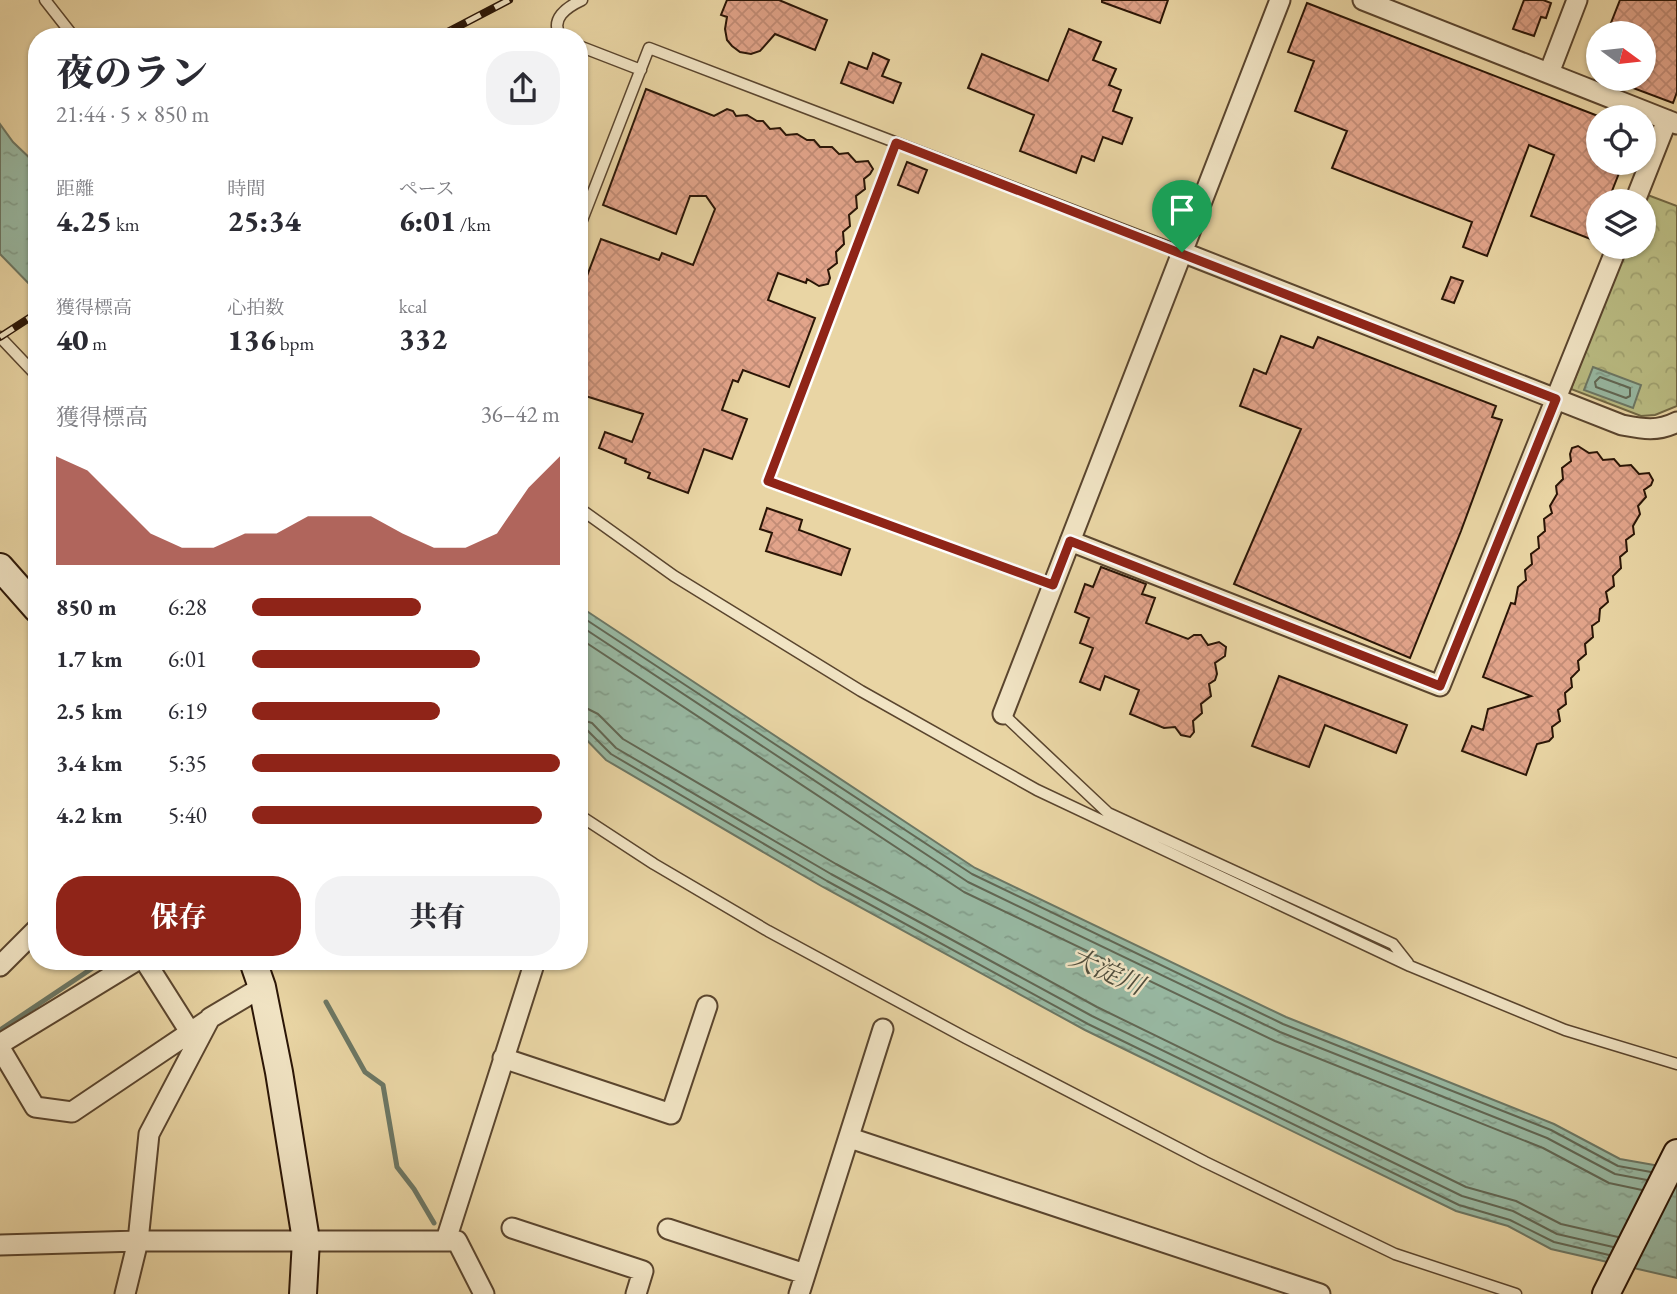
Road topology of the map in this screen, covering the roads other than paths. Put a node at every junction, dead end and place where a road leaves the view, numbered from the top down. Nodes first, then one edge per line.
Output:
1 (46, 0) edge
2 (582, 0) edge
3 (1280, 0) edge
4 (1363, 0) edge
5 (1577, 0) edge
6 (67, 28) edge
7 (558, 28) edge
8 (588, 50) edge
9 (640, 70) junction
10 (1549, 74) junction
11 (1672, 122) edge
12 (896, 143) junction
13 (1641, 189) edge
14 (588, 205) edge
15 (1182, 252) junction
16 (1612, 259) edge
17 (0, 337) edge
18 (28, 367) edge
19 (1556, 399) junction
20 (1673, 431) edge
21 (588, 514) edge
22 (1070, 541) junction
23 (0, 567) edge
24 (1053, 585) junction
25 (28, 599) edge
26 (1003, 714) joint
27 (588, 821) edge
28 (28, 936) edge
29 (4, 956) edge
30 (1410, 966) junction
31 (122, 970) edge
32 (151, 970) edge
33 (256, 970) edge
34 (531, 970) edge
35 (262, 987) junction
36 (706, 1006) dead end
37 (211, 1018) junction
38 (883, 1029) dead end
39 (190, 1032) junction
40 (0, 1046) edge
41 (503, 1058) junction
42 (1677, 1064) edge
43 (850, 1138) junction
44 (1677, 1153) edge
45 (512, 1228) dead end
46 (668, 1229) dead end
47 (306, 1240) junction
48 (446, 1240) junction
49 (138, 1241) junction
50 (0, 1245) edge
51 (805, 1273) junction
52 (125, 1294) edge
53 (303, 1294) edge
54 (484, 1294) edge
55 (636, 1294) edge
56 (799, 1294) edge
57 (1320, 1294) edge
58 (1516, 1294) edge
59 (1606, 1294) edge

1 - 6 lane
2 - 7 lane
3 - 15 street
4 - 10 street
5 - 10 street
8 - 9 lane
9 - 12 lane
9 - 14 lane
10 - 11 street
11 - 13 street
12 - 15 lane
12 - 24 lane
15 - 19 street
15 - 22 street
16 - 19 street
17 - 18 lane
19 - 20 street
19 - 22 street
21 - 30 lane
22 - 24 street
23 - 25 street
24 - 26 street
26 - 30 lane
27 - 58 lane
28 - 29 street
30 - 42 lane
31 - 40 street
32 - 39 street
33 - 35 street
34 - 41 street
35 - 37 street
35 - 47 street
36 - 41 street
37 - 39 street
37 - 49 street
38 - 43 street
39 - 40 street
41 - 48 street
43 - 51 street
43 - 57 street
44 - 59 street
45 - 55 street
46 - 51 street
47 - 48 street
47 - 49 street
47 - 53 street
48 - 54 street
49 - 50 street
49 - 52 street
51 - 56 street

